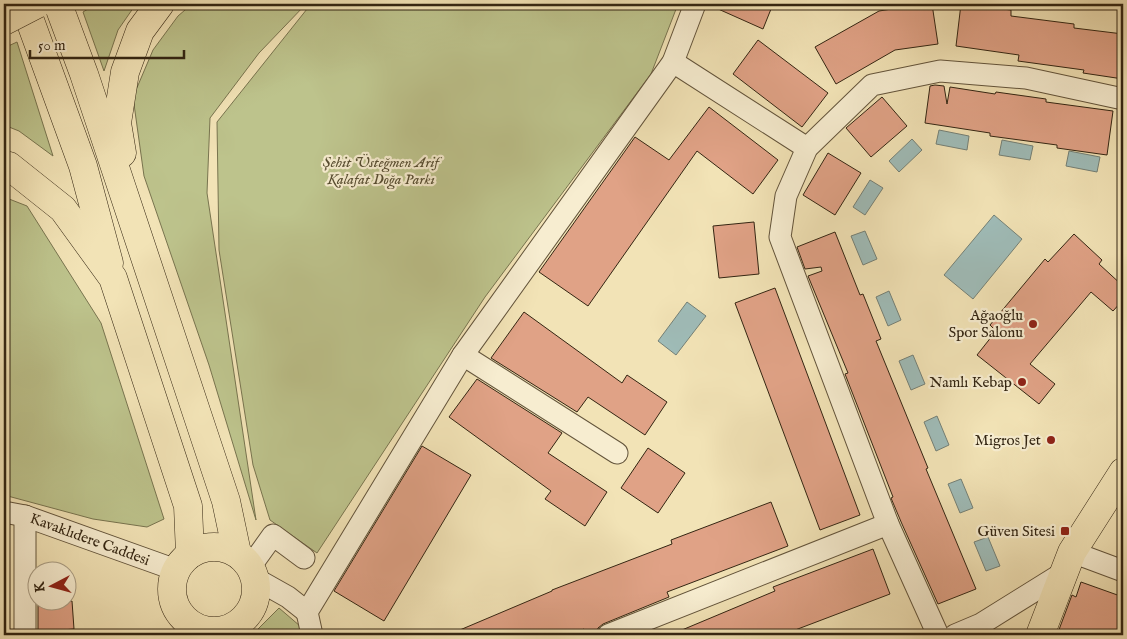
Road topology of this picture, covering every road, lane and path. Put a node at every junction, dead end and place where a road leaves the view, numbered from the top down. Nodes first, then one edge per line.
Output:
1 (24, 4) edge
2 (37, 4) edge
3 (58, 4) edge
4 (160, 4) edge
5 (695, 4) edge
6 (4, 21) edge
7 (673, 62) junction
8 (1123, 98) edge
9 (806, 148) junction
10 (4, 165) edge
11 (113, 278) junction
12 (161, 307) junction
13 (463, 355) junction
14 (617, 454) dead end
15 (1123, 472) edge
16 (4, 512) edge
17 (25, 516) junction
18 (888, 524) junction
19 (304, 558) dead end
20 (183, 562) junction
21 (1067, 562) junction
22 (248, 566) junction
23 (1123, 571) edge
24 (174, 601) junction
25 (308, 612) junction
26 (237, 627) edge
27 (25, 635) edge
28 (174, 635) edge
29 (312, 635) edge
30 (608, 635) edge
31 (938, 635) edge
32 (955, 635) edge
33 (1040, 635) edge

1 - 11 main road
2 - 6 main road, bridge
3 - 12 main road
4 - 12 main road
5 - 7 street
7 - 9 street
7 - 13 street
8 - 9 street
9 - 18 street
10 - 11 main road
11 - 20 main road
12 - 22 main road
13 - 14 street
13 - 25 street
15 - 21 main road
16 - 17 street, Kavaklıdere Caddesi
17 - 20 street, Kavaklıdere Caddesi
17 - 27 street
18 - 30 street
18 - 31 street
19 - 22 street
20 - 22 main road
20 - 24 main road
21 - 23 street
21 - 32 street
21 - 33 main road
22 - 25 street
22 - 26 main road
24 - 26 main road
24 - 28 main road
25 - 29 street

